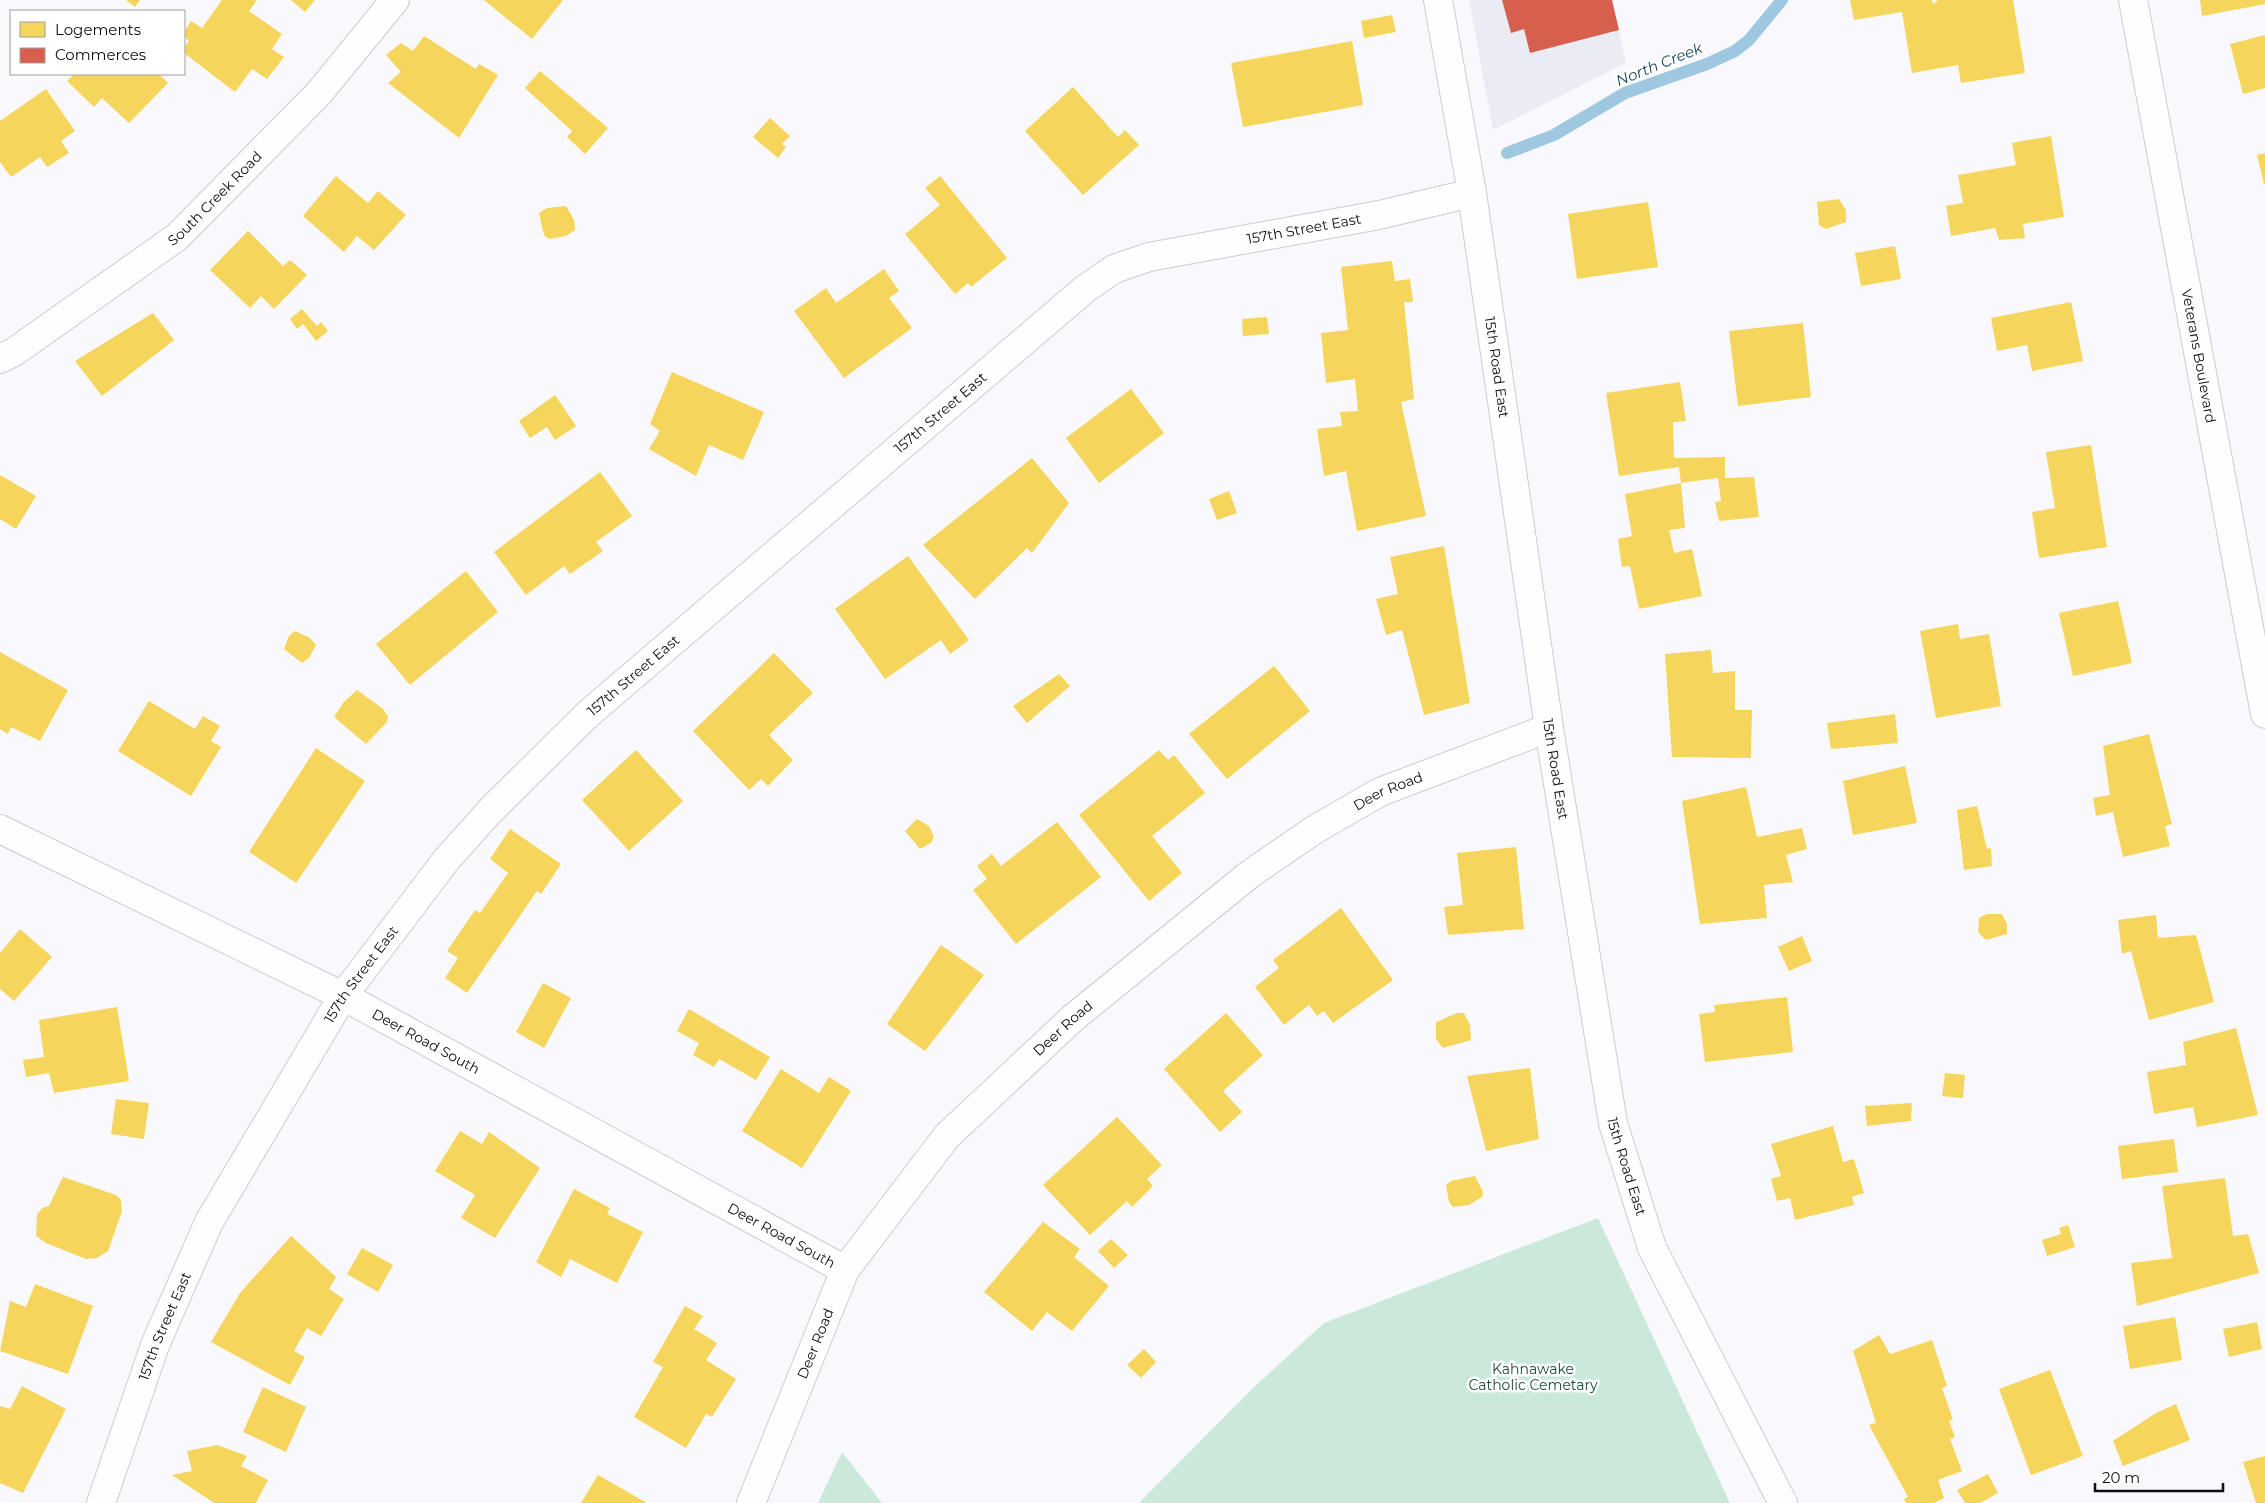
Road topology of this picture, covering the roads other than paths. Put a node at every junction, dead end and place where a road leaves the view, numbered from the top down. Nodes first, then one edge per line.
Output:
1 (395, 0) edge
2 (1438, 0) edge
3 (2133, 0) edge
4 (1472, 193) junction
5 (0, 359) edge
6 (2265, 714) edge
7 (1549, 728) junction
8 (0, 829) edge
9 (343, 996) junction
10 (845, 1270) junction
11 (101, 1503) edge
12 (751, 1503) edge
13 (1783, 1503) edge

1 - 5 street, South Creek Road
2 - 4 street, 15th Road East
3 - 6 street, Veterans Boulevard
4 - 7 street, 15th Road East
4 - 9 street, 157th Street East
7 - 10 street, Deer Road
7 - 13 street, 15th Road East
8 - 9 street, Deer Road South
9 - 10 street, Deer Road South
9 - 11 street, 157th Street East
10 - 12 street, Deer Road

